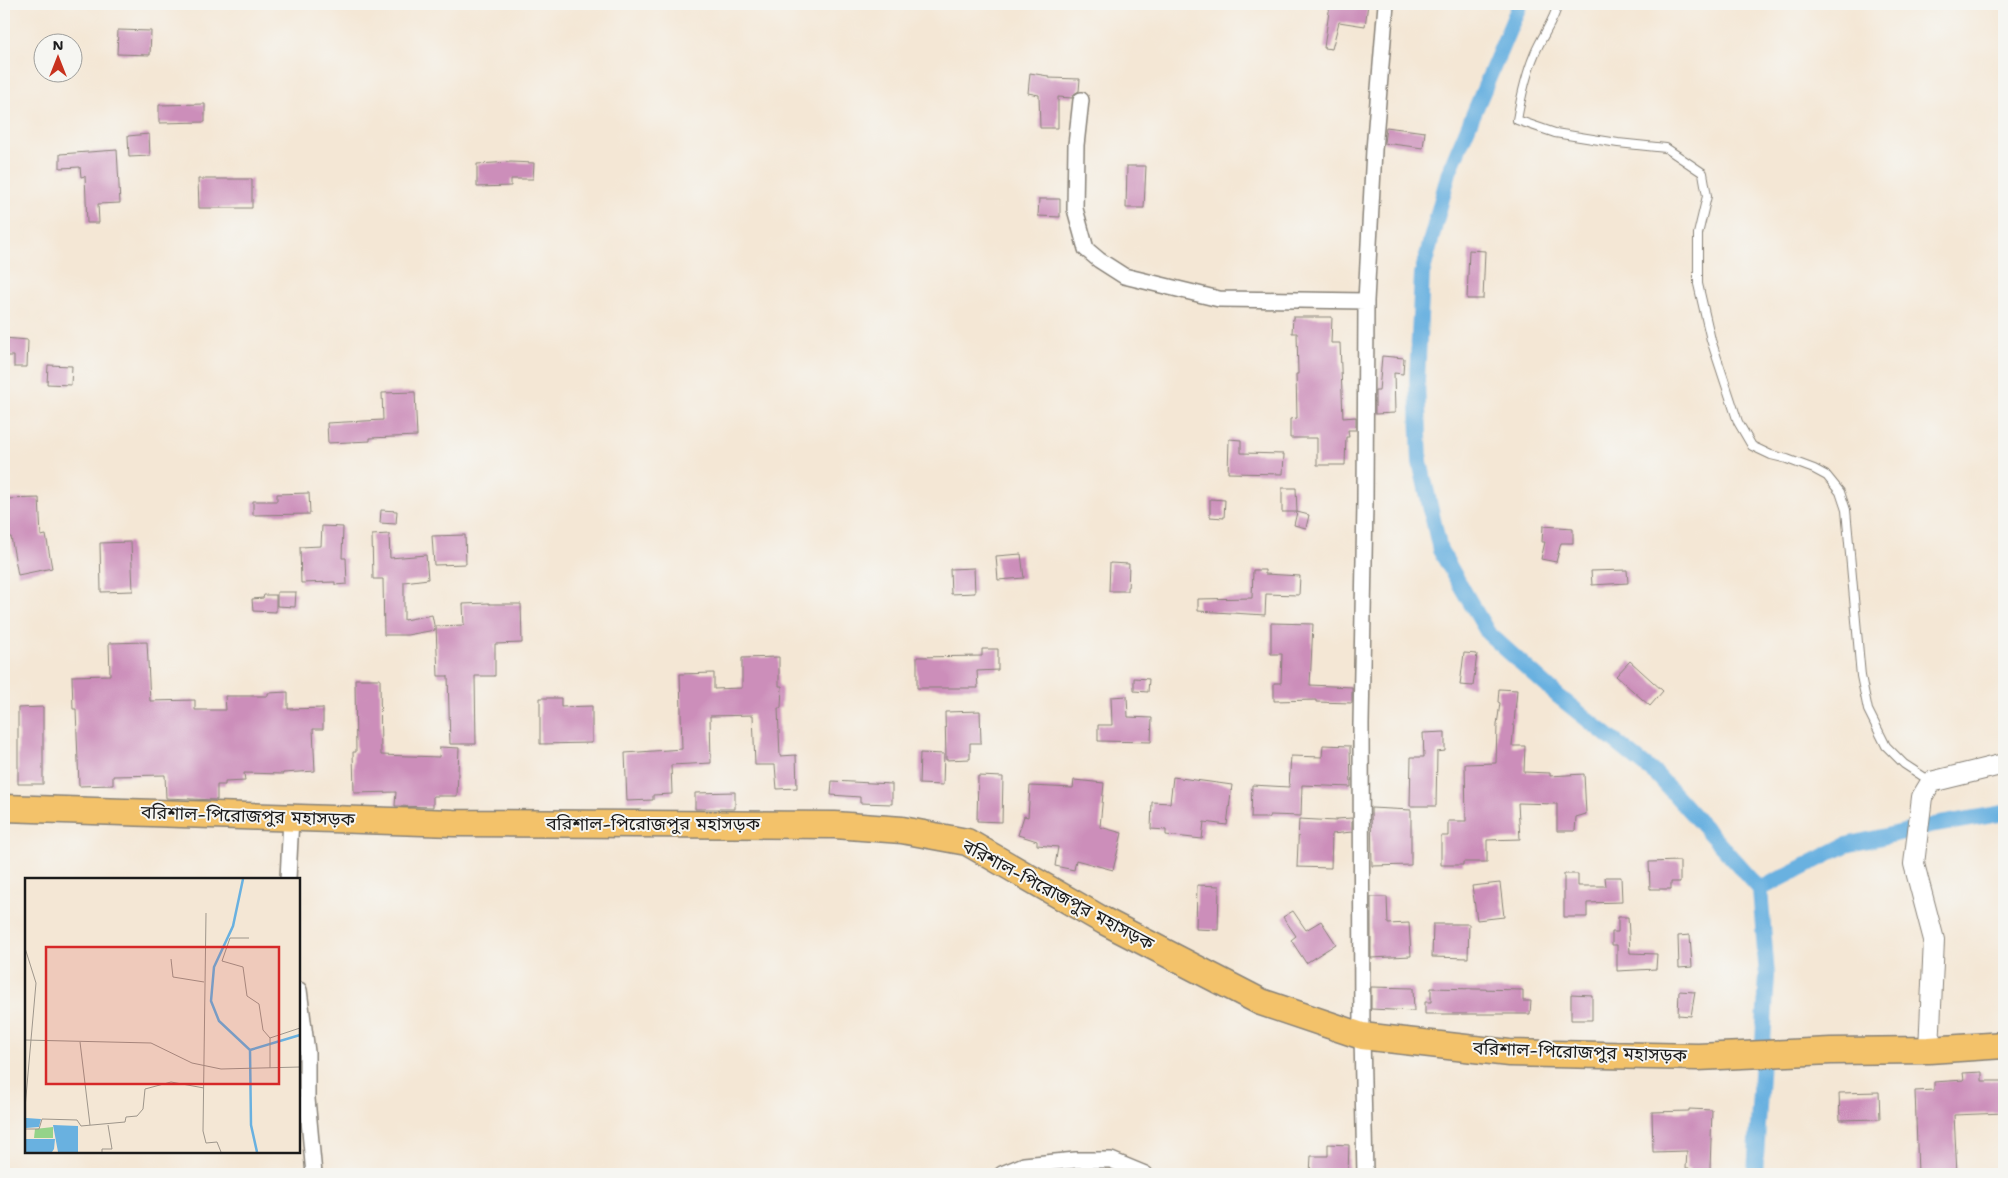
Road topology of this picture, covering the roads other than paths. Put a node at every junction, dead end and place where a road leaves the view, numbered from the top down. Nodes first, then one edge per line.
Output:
1 (1386, 4) edge
2 (1558, 4) edge
3 (1081, 100) dead end
4 (1366, 301) junction
5 (2004, 764) edge
6 (1927, 789) junction
7 (4, 808) edge
8 (291, 818) junction
9 (288, 878) edge
10 (300, 999) edge
11 (1362, 1036) junction
12 (2004, 1045) edge
13 (1928, 1050) junction
14 (314, 1174) edge
15 (1002, 1174) edge
16 (1145, 1174) edge
17 (1366, 1174) edge

1 - 4 street
2 - 6 lane
3 - 4 street
4 - 11 street
5 - 6 street
6 - 13 street
7 - 8 highway, বরিশাল-পিরোজপুর মহাসড়ক
8 - 9 street
8 - 11 highway, বরিশাল-পিরোজপুর মহাসড়ক
10 - 14 street
11 - 13 highway, বরিশাল-পিরোজপুর মহাসড়ক
11 - 17 street
12 - 13 highway, বরিশাল-পিরোজপুর মহাসড়ক
15 - 16 street

